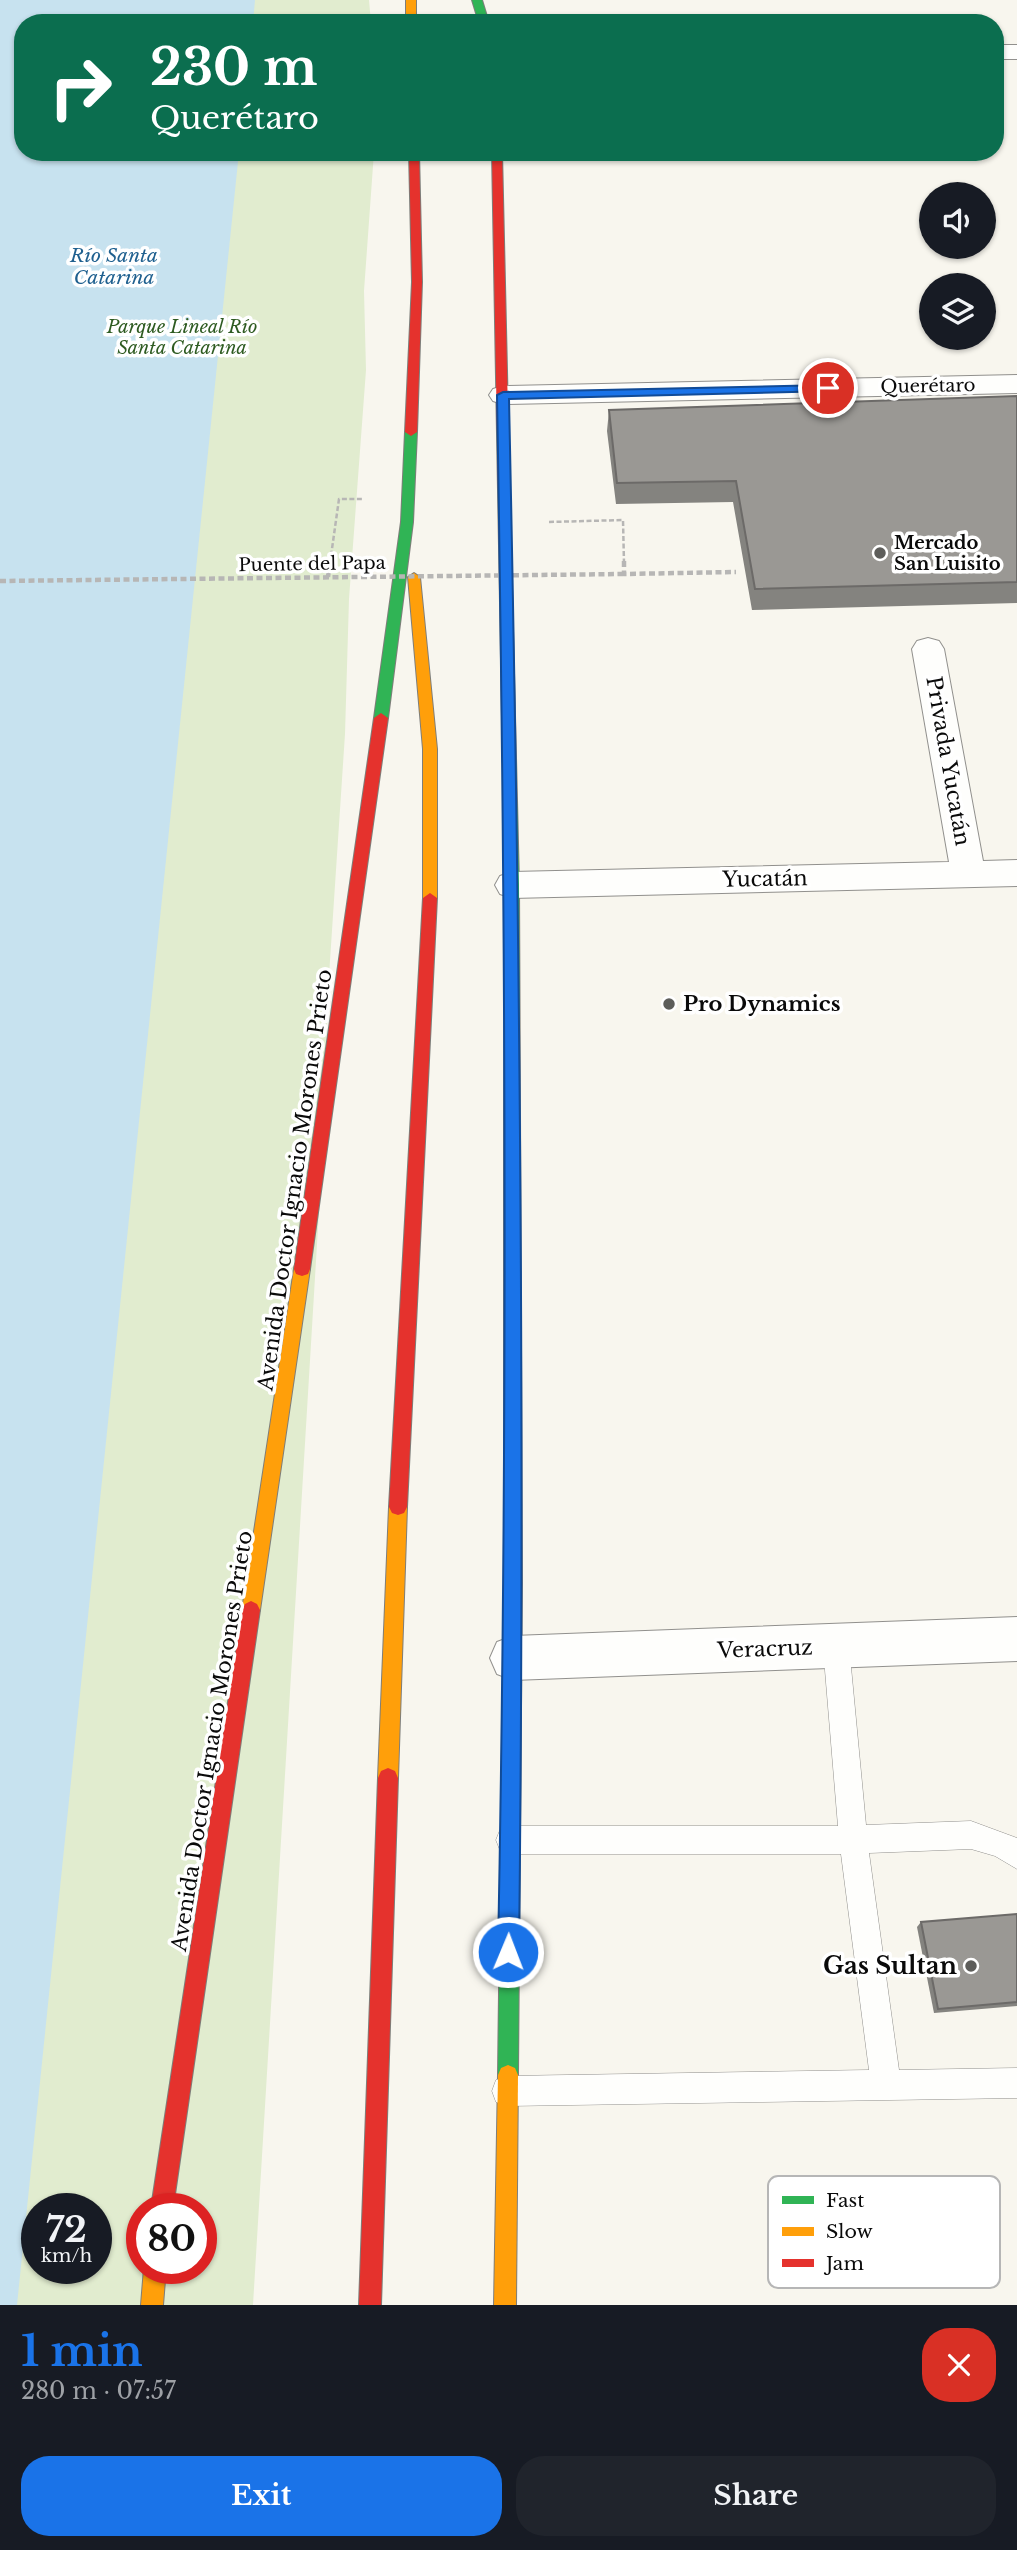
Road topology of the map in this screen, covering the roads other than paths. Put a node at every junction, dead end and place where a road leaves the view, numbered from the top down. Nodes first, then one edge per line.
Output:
1 (414, 161) edge
2 (497, 161) edge
3 (1017, 384) edge
4 (503, 395) junction
5 (407, 522) junction
6 (928, 649) dead end
7 (1017, 873) edge
8 (968, 874) junction
9 (512, 885) junction
10 (1017, 1640) edge
11 (836, 1646) junction
12 (513, 1658) junction
13 (510, 1840) junction
14 (853, 1840) junction
15 (1017, 1855) edge
16 (1017, 2083) edge
17 (886, 2087) junction
18 (507, 2091) junction
19 (164, 2193) edge
20 (154, 2284) edge
21 (152, 2305) edge
22 (370, 2305) edge
23 (505, 2305) edge

1 - 5 highway, Avenida Doctor Ignacio Morones Prieto
2 - 4 highway
3 - 4 street, Querétaro
4 - 9 highway
5 - 19 highway, Avenida Doctor Ignacio Morones Prieto
5 - 22 highway
6 - 8 street, Privada Yucatán
7 - 8 street, Yucatán
8 - 9 street, Yucatán
9 - 12 highway
10 - 11 street, Veracruz
11 - 12 street, Veracruz
11 - 14 lane
12 - 13 highway
13 - 14 lane
13 - 18 highway
14 - 15 lane
14 - 17 lane
16 - 17 lane
17 - 18 lane
18 - 23 highway
20 - 21 highway

